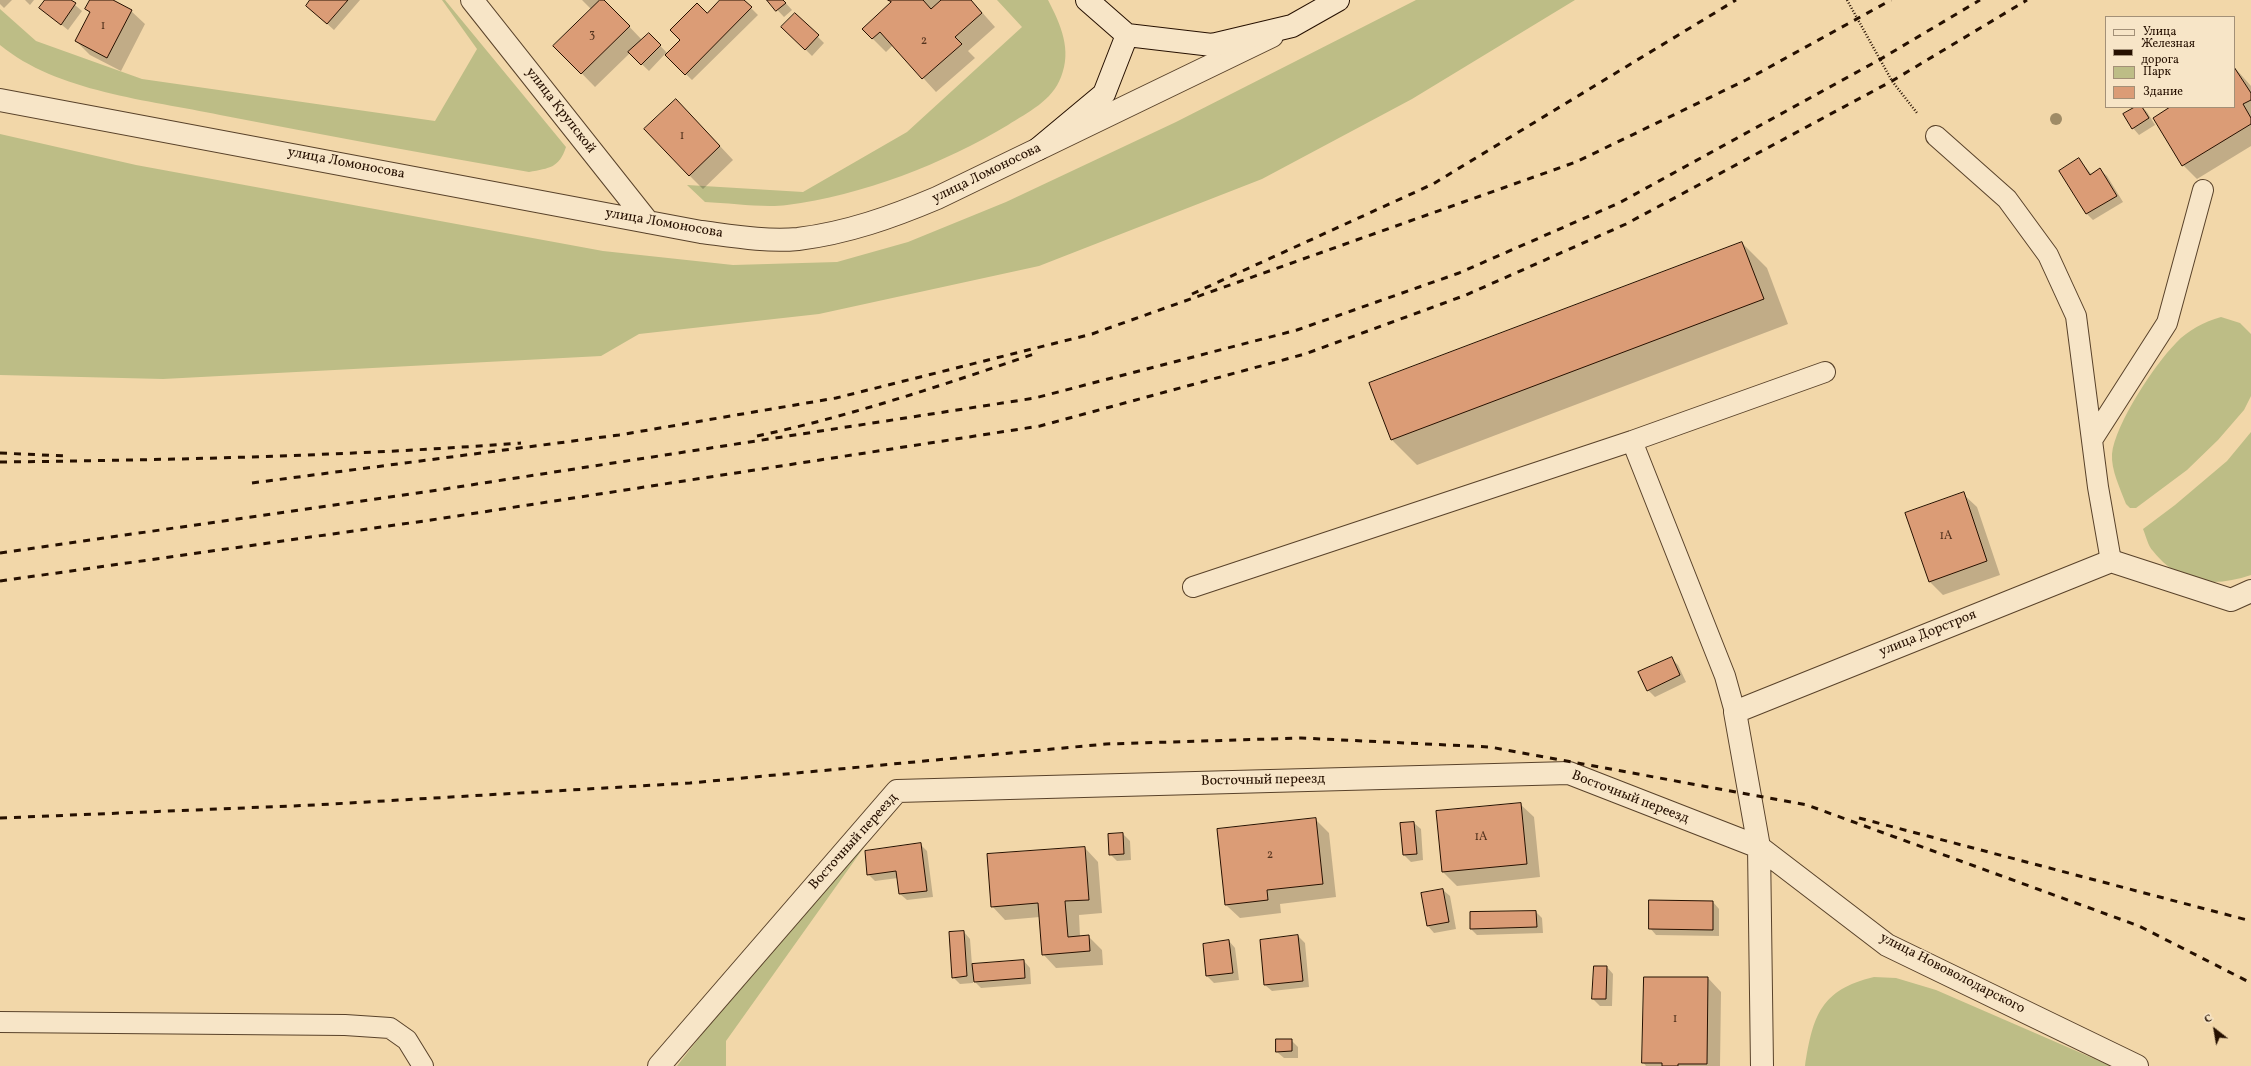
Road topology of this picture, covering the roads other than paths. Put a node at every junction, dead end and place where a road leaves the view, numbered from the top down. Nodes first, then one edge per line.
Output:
1 (472, 0) edge
2 (1086, 0) edge
3 (1338, 0) edge
4 (1292, 26) junction
5 (1128, 35) junction
6 (3, 98) edge
7 (1936, 136) road end
8 (1038, 149) junction
9 (2203, 190) dead end
10 (648, 222) junction
11 (1825, 372) dead end
12 (2092, 440) junction
13 (1632, 441) junction
14 (2111, 560) junction
15 (1192, 588) dead end
16 (2251, 591) edge
17 (1735, 712) junction
18 (1759, 847) junction
19 (0, 1022) edge
20 (423, 1066) edge
21 (659, 1066) edge
22 (1762, 1066) edge
23 (2137, 1066) edge

1 - 10 street, улица Крупской
2 - 5 street
3 - 4 street
4 - 5 street
4 - 8 street, улица Ломоносова
5 - 8 street
6 - 10 street, улица Ломоносова
7 - 12 lane
8 - 10 street, улица Ломоносова
9 - 12 lane
11 - 13 lane
12 - 14 lane
13 - 15 lane
13 - 17 lane
14 - 16 street
14 - 17 street, улица Дорстроя
17 - 18 street
18 - 21 street, Восточный переезд
18 - 22 street
18 - 23 street, улица Нововолодарского
19 - 20 lane

